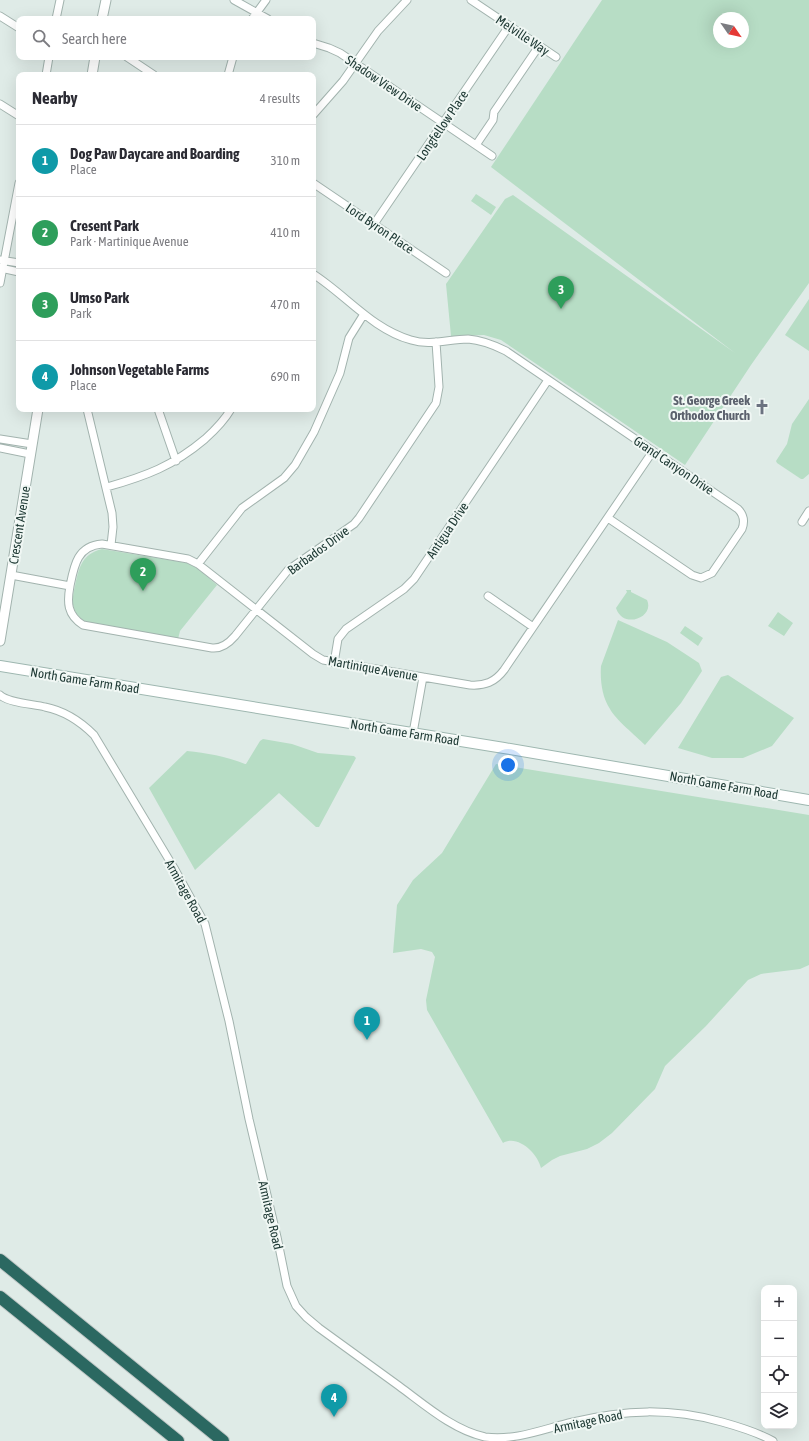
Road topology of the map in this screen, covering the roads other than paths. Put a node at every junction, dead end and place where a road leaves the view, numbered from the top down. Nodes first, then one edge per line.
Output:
1 (60, 0) edge
2 (106, 0) edge
3 (234, 0) edge
4 (266, 0) edge
5 (407, 0) edge
6 (471, 0) edge
7 (256, 12) junction
8 (0, 16) edge
9 (57, 16) edge
10 (103, 16) edge
11 (254, 16) edge
12 (263, 16) edge
13 (16, 26) edge
14 (509, 26) junction
15 (316, 44) edge
16 (539, 46) junction
17 (556, 57) dead end
18 (48, 60) edge
19 (94, 60) edge
20 (132, 60) edge
21 (232, 60) edge
22 (355, 64) junction
23 (46, 72) edge
24 (92, 72) edge
25 (150, 72) edge
26 (229, 72) edge
27 (0, 104) edge
28 (316, 112) edge
29 (16, 114) edge
30 (443, 123) junction
31 (476, 145) junction
32 (492, 156) dead end
33 (316, 185) edge
34 (16, 197) edge
35 (374, 224) junction
36 (2, 260) edge
37 (16, 262) edge
38 (1, 269) edge
39 (16, 272) edge
40 (446, 273) dead end
41 (316, 276) edge
42 (0, 283) edge
43 (364, 314) junction
44 (436, 342) junction
45 (548, 380) junction
46 (37, 412) edge
47 (88, 412) edge
48 (159, 412) edge
49 (229, 412) edge
50 (0, 439) edge
51 (32, 444) junction
52 (0, 448) edge
53 (653, 451) junction
54 (30, 454) junction
55 (176, 461) junction
56 (107, 487) junction
57 (809, 511) edge
58 (608, 518) junction
59 (802, 522) dead end
60 (111, 545) junction
61 (198, 564) junction
62 (11, 575) junction
63 (70, 586) junction
64 (488, 596) dead end
65 (257, 609) junction
66 (533, 627) junction
67 (0, 641) edge
68 (334, 662) junction
69 (0, 666) edge
70 (423, 677) junction
71 (0, 695) edge
72 (413, 733) junction
73 (809, 800) edge
74 (0, 1260) edge
75 (0, 1297) edge
76 (522, 1439) edge
77 (178, 1441) edge
78 (223, 1441) edge
79 (773, 1441) edge

1 - 9 street
2 - 10 street
3 - 7 street
4 - 7 street
5 - 22 street
6 - 14 street, Melville Way
7 - 11 street
7 - 12 street
8 - 13 street
14 - 16 street, Melville Way
14 - 30 street, Longfellow Place
15 - 22 street, Shadow View Drive
16 - 17 street, Melville Way
16 - 31 street
18 - 23 street
19 - 24 street
20 - 25 street
21 - 26 street
22 - 28 street
22 - 30 street, Shadow View Drive
27 - 29 street
30 - 31 street, Shadow View Drive
30 - 35 street, Longfellow Place
31 - 32 street, Shadow View Drive
33 - 35 street, Lord Byron Place
34 - 36 street
35 - 40 street, Lord Byron Place
36 - 37 street
36 - 38 street
38 - 39 street
38 - 42 street
41 - 43 street, Grand Canyon Drive
43 - 44 street, Grand Canyon Drive
43 - 61 street
44 - 45 street, Grand Canyon Drive
44 - 65 street, Barbados Drive
45 - 53 street, Grand Canyon Drive
45 - 68 street, Antigua Drive
46 - 51 street, Crescent Avenue
47 - 56 street
48 - 55 street
49 - 55 street
50 - 51 street
51 - 54 street, Crescent Avenue
52 - 54 street
53 - 58 street, Martinique Avenue
53 - 58 street, Grand Canyon Drive
54 - 62 street, Crescent Avenue
55 - 56 street
56 - 60 street
57 - 59 street
58 - 66 street, Martinique Avenue
60 - 61 street, Martinique Avenue
60 - 63 street, Martinique Avenue
61 - 65 street, Martinique Avenue
62 - 63 street
62 - 67 street, Crescent Avenue
63 - 65 street, Barbados Drive
64 - 66 street
65 - 68 street, Martinique Avenue
66 - 70 street, Martinique Avenue
68 - 70 street, Martinique Avenue
69 - 72 main road, North Game Farm Road
70 - 72 street
71 - 76 street, Armitage Road
72 - 73 main road, North Game Farm Road
74 - 78 highway
75 - 77 highway
76 - 79 street, Armitage Road

